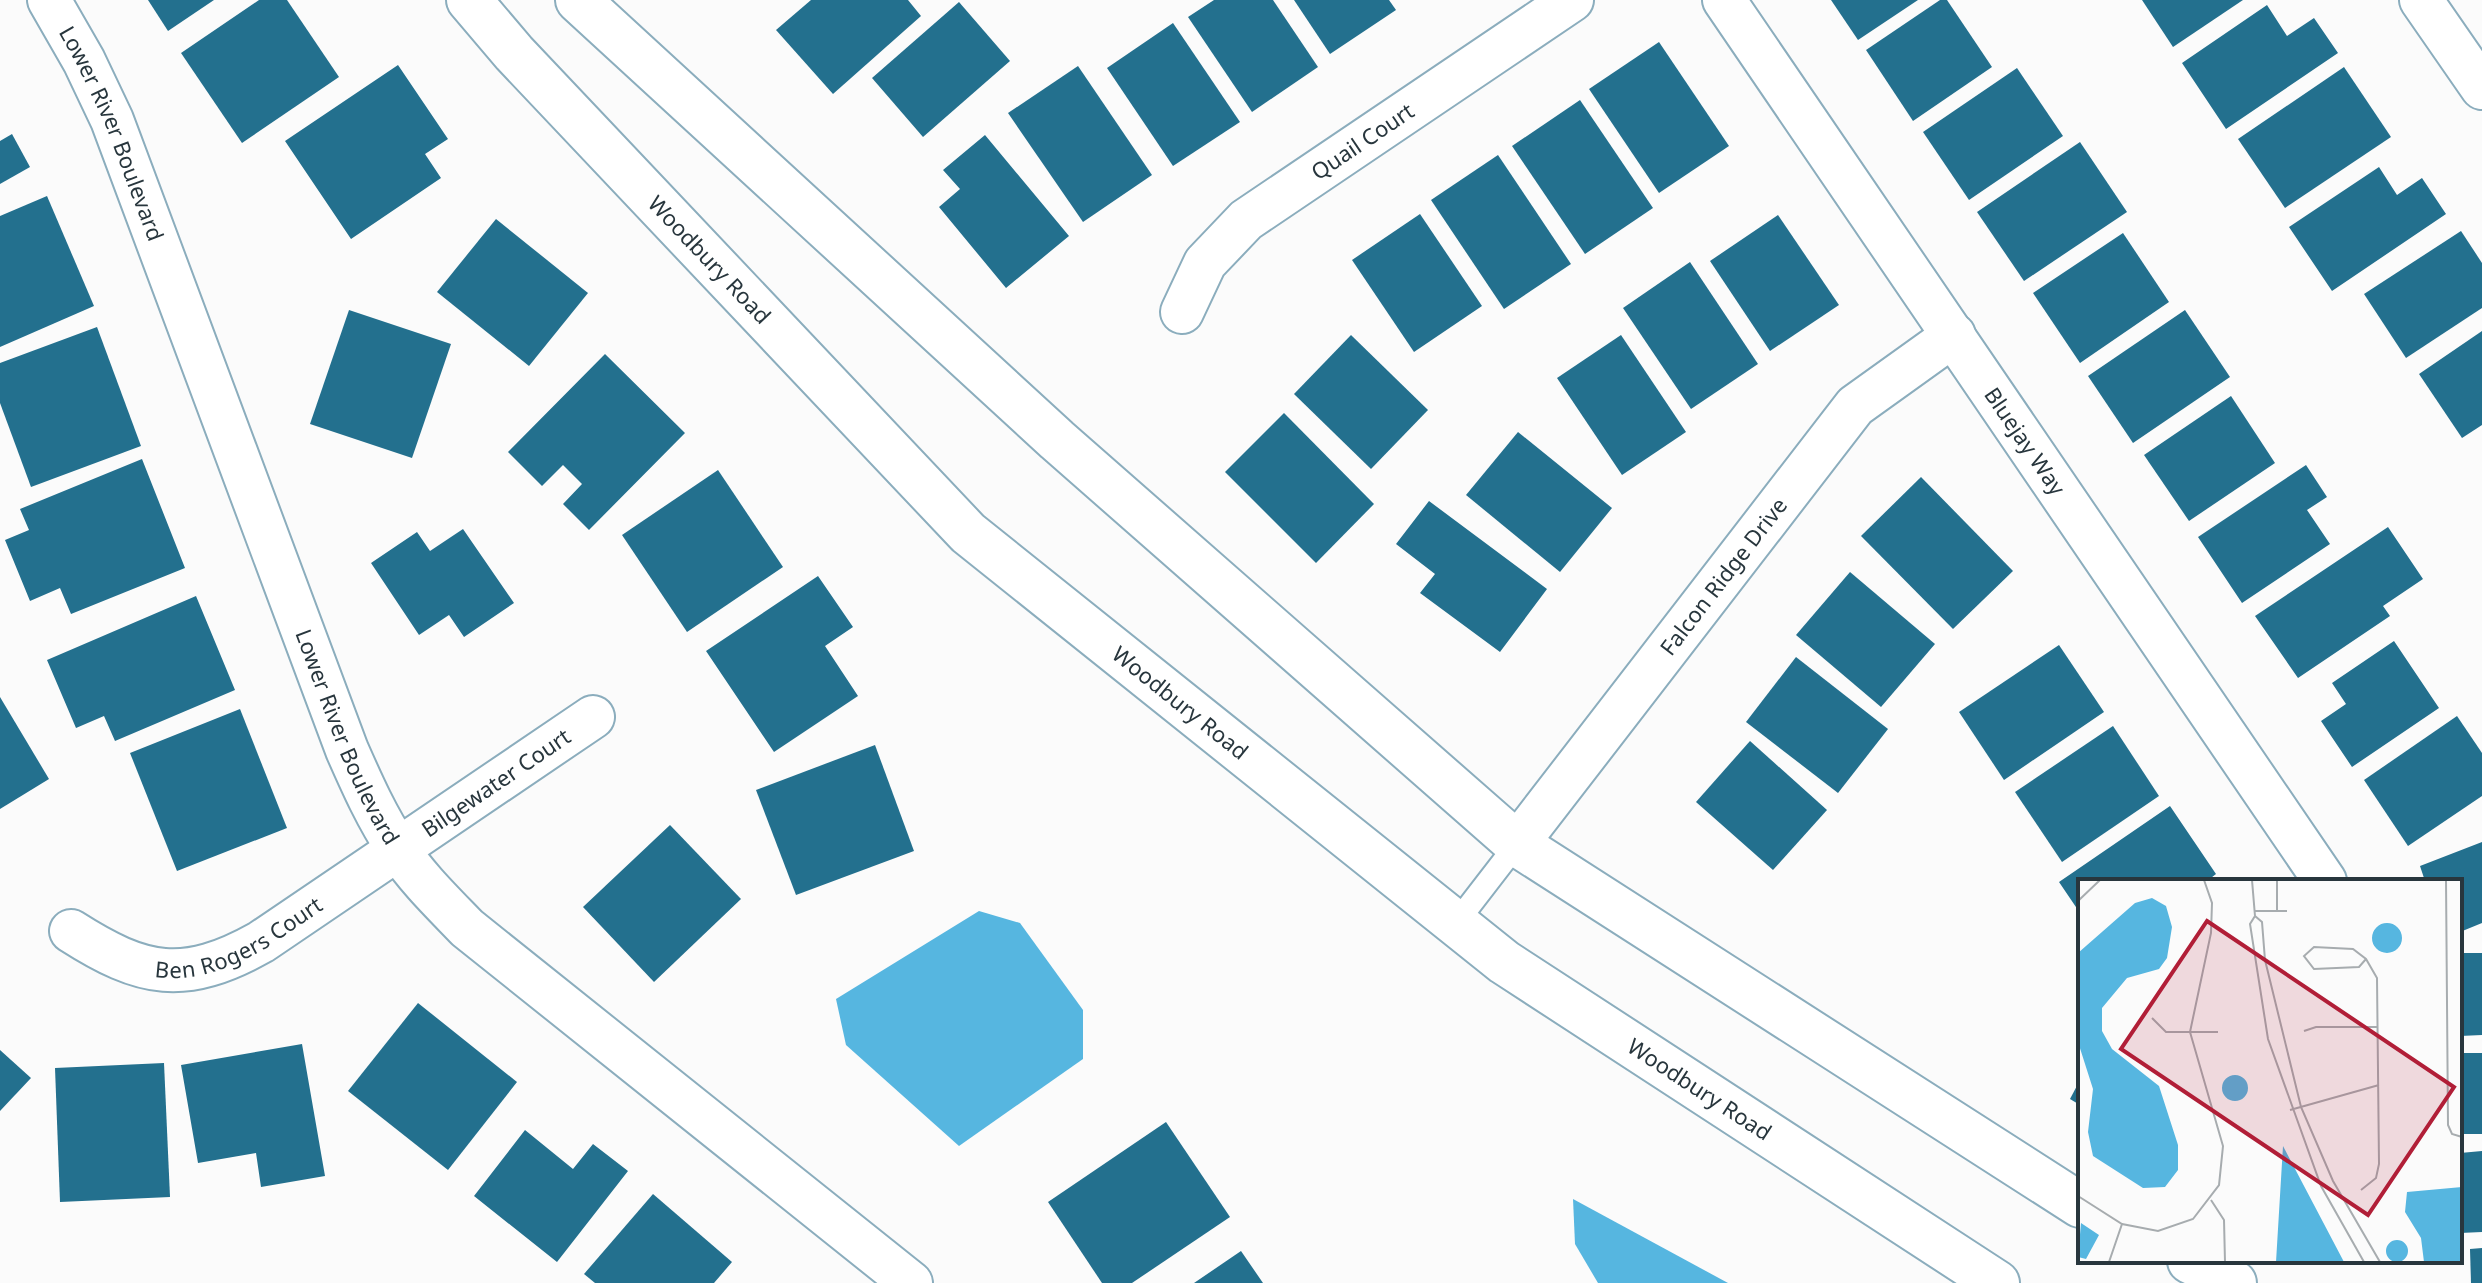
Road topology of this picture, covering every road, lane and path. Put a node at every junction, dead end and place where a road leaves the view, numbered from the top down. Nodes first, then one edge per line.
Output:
1 (49, 0) edge
2 (469, 0) edge
3 (578, 0) edge
4 (1572, 0) edge
5 (1724, 0) edge
6 (2421, 0) edge
7 (2482, 88) edge
8 (1182, 312) dead end
9 (1954, 335) junction
10 (593, 717) dead end
11 (1517, 844) junction
12 (398, 849) junction
13 (2324, 879) edge
14 (1456, 923) junction
15 (71, 931) dead end
16 (2078, 1204) edge
17 (2194, 1263) edge
18 (911, 1283) edge
19 (1997, 1283) edge
20 (2234, 1283) edge

1 - 12 street, Lower River Boulevard
2 - 14 street, Woodbury Road
3 - 11 street
4 - 8 street, Quail Court
5 - 9 street, Bluejay Way
6 - 7 street
9 - 11 street, Falcon Ridge Drive
9 - 13 street, Bluejay Way
10 - 12 street, Bilgewater Court
11 - 14 lane
11 - 16 street
12 - 15 street, Ben Rogers Court
12 - 18 street, Lower River Boulevard
14 - 19 street, Woodbury Road
17 - 20 street

